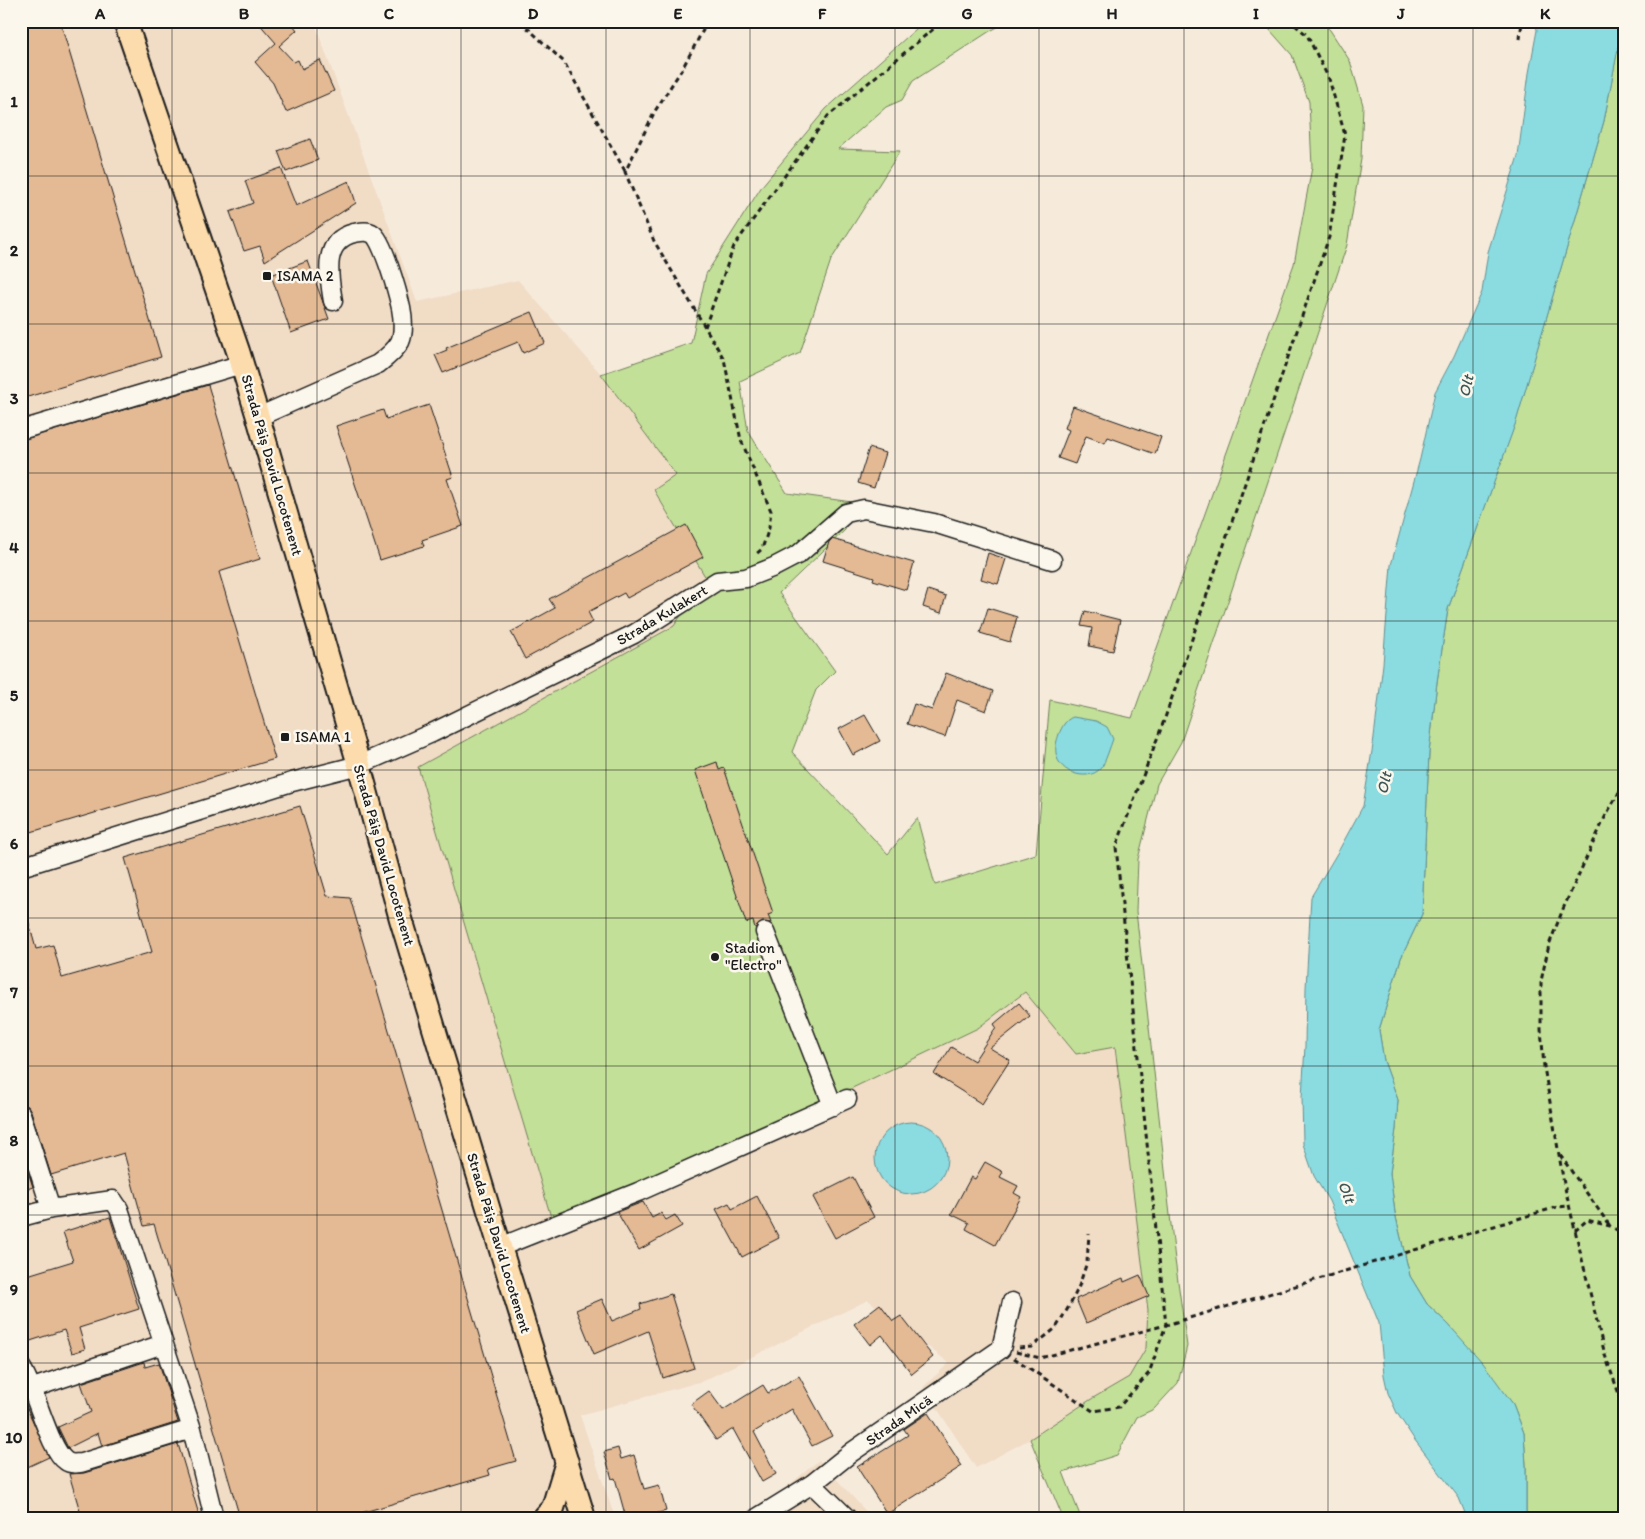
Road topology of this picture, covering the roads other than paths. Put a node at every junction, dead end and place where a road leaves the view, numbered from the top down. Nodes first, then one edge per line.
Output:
1 (125, 21) edge
2 (333, 301) dead end
3 (242, 364) junction
4 (258, 417) junction
5 (21, 430) edge
6 (1052, 560) dead end
7 (359, 765) junction
8 (21, 867) edge
9 (766, 932) dead end
10 (21, 1114) edge
11 (52, 1210) junction
12 (21, 1217) edge
13 (500, 1247) junction
14 (1012, 1302) dead end
15 (163, 1344) junction
16 (21, 1367) edge
17 (33, 1388) junction
18 (192, 1429) junction
19 (567, 1462) junction
20 (812, 1484) junction
21 (214, 1518) edge
22 (544, 1518) edge
23 (584, 1518) edge
24 (757, 1518) edge
25 (847, 1518) edge

1 - 3 main road, Strada Păiș David Locotenent
2 - 4 street
3 - 4 main road, Strada Păiș David Locotenent
3 - 5 street
4 - 7 main road, Strada Păiș David Locotenent
6 - 7 street, Strada Kulakert
7 - 8 street, Strada Kulakert
7 - 13 main road, Strada Păiș David Locotenent
9 - 13 street
10 - 11 street
11 - 12 street
11 - 15 street
13 - 19 main road, Strada Păiș David Locotenent
14 - 20 street, Strada Mică
15 - 17 street
15 - 18 street
16 - 17 street
17 - 18 street
18 - 21 street
19 - 22 main road
19 - 23 main road, Strada Păiș David Locotenent
20 - 24 street, Strada Mică
20 - 25 street

